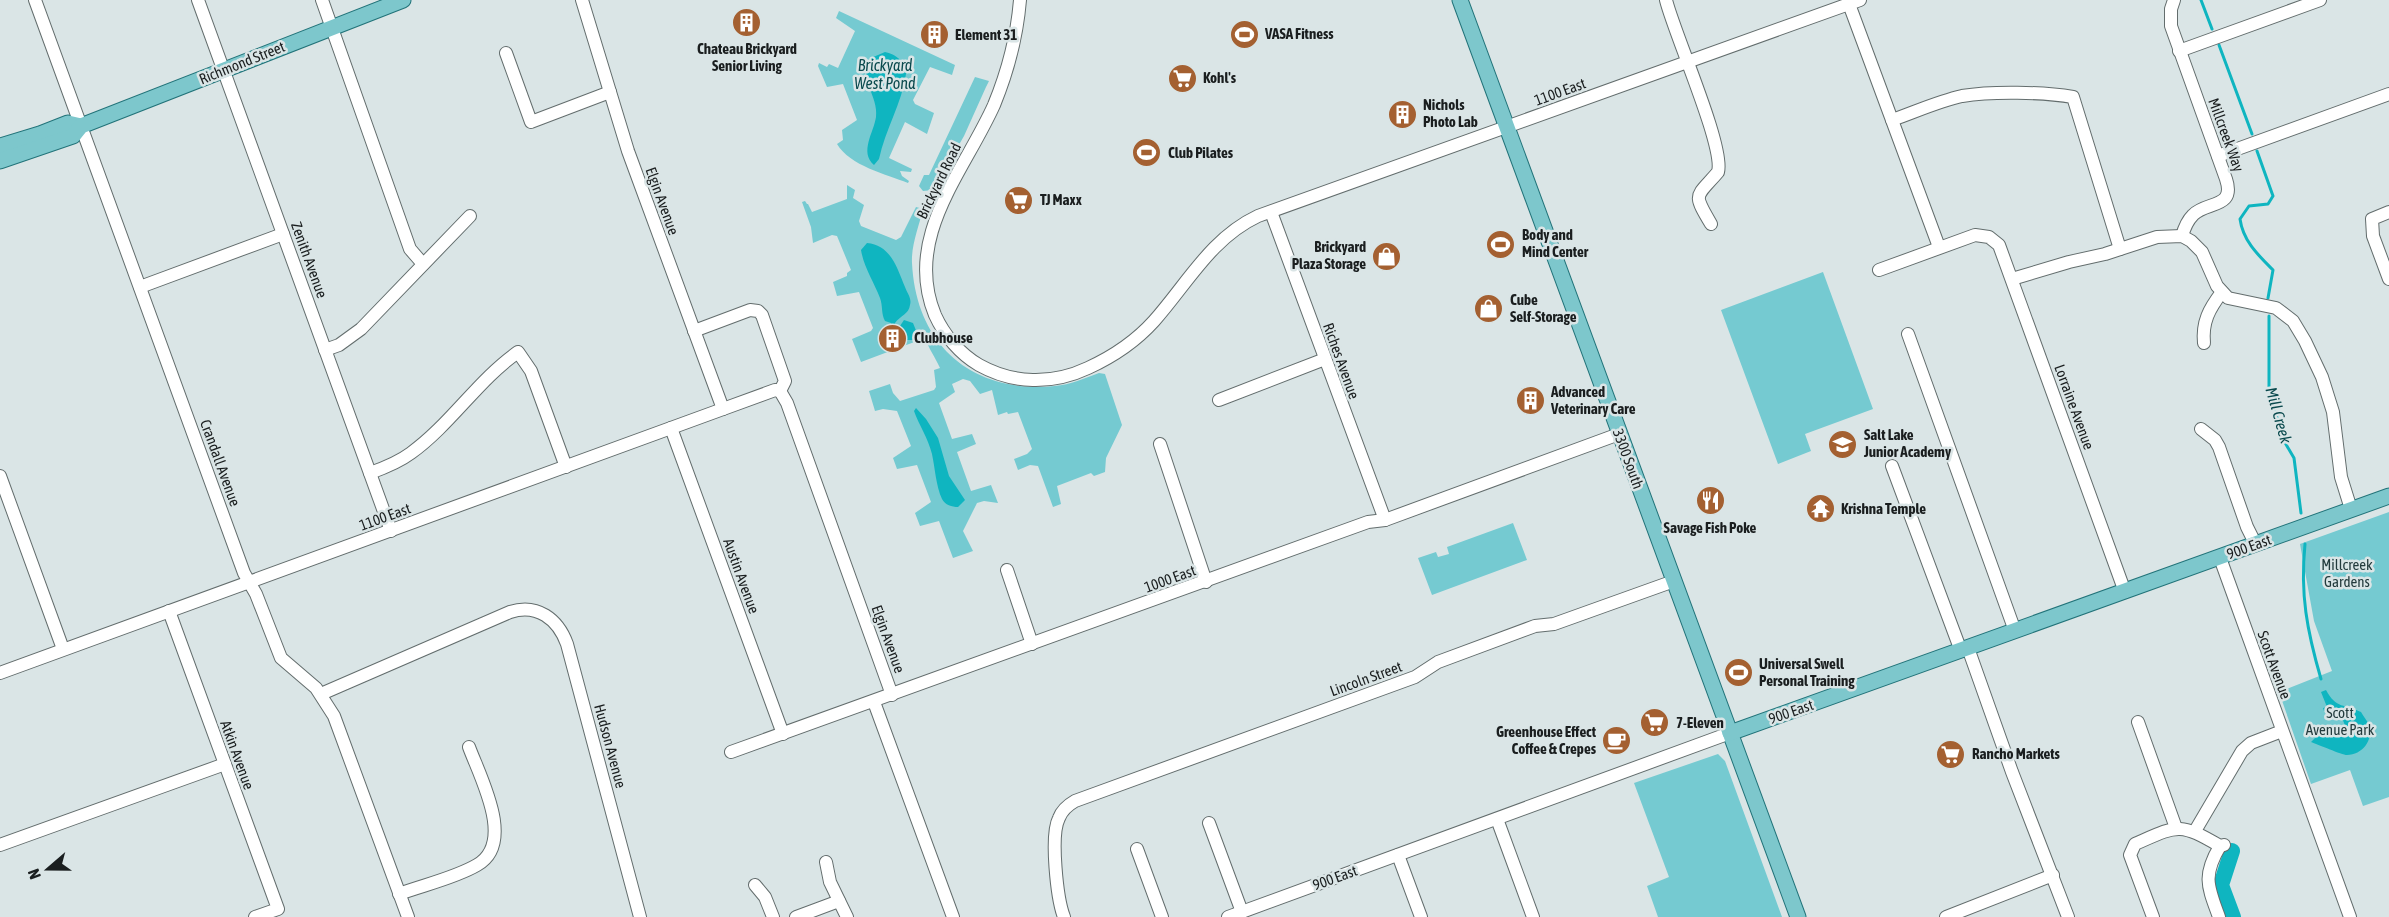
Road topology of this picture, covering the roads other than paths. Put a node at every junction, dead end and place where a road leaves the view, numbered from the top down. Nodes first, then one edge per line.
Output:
1 (35, 0) edge
2 (198, 0) edge
3 (322, 0) edge
4 (403, 0) edge
5 (582, 0) edge
6 (1020, 0) edge
7 (1460, 0) edge
8 (1666, 0) edge
9 (2174, 0) edge
10 (2320, 0) edge
11 (1855, 2) edge
12 (332, 27) junction
13 (2179, 51) junction
14 (506, 53) dead end
15 (1687, 62) junction
16 (224, 70) junction
17 (610, 92) junction
18 (2389, 94) edge
19 (1892, 120) junction
20 (81, 126) junction
21 (1506, 127) junction
22 (0, 146) edge
23 (2218, 156) junction
24 (0, 161) edge
25 (1271, 212) junction
26 (2389, 212) edge
27 (470, 216) dead end
28 (1711, 224) dead end
29 (283, 234) junction
30 (2182, 236) junction
31 (1939, 247) junction
32 (2120, 249) junction
33 (423, 264) junction
34 (1879, 270) dead end
35 (2012, 279) junction
36 (2389, 279) edge
37 (140, 287) junction
38 (2222, 292) junction
39 (694, 331) junction
40 (1908, 334) dead end
41 (2204, 343) dead end
42 (326, 351) junction
43 (1325, 359) junction
44 (780, 391) junction
45 (1219, 400) dead end
46 (723, 409) junction
47 (670, 428) junction
48 (2201, 429) dead end
49 (1619, 434) junction
50 (1160, 444) dead end
51 (1892, 466) dead end
52 (566, 467) junction
53 (370, 473) junction
54 (0, 476) edge
55 (2389, 496) edge
56 (2351, 510) junction
57 (1384, 520) junction
58 (391, 531) junction
59 (2256, 545) junction
60 (2220, 558) junction
61 (1007, 570) dead end
62 (1674, 581) junction
63 (249, 582) junction
64 (1206, 582) junction
65 (2125, 592) junction
66 (169, 611) junction
67 (2015, 631) junction
68 (1032, 644) junction
69 (63, 649) junction
70 (1964, 650) junction
71 (0, 672) edge
72 (321, 694) junction
73 (892, 695) junction
74 (874, 702) junction
75 (2138, 722) dead end
76 (2282, 731) junction
77 (783, 734) junction
78 (1730, 734) junction
79 (469, 747) dead end
80 (730, 752) dead end
81 (225, 764) junction
82 (1497, 819) junction
83 (1209, 824) dead end
84 (2176, 828) junction
85 (2195, 831) junction
86 (0, 845) edge
87 (1137, 849) dead end
88 (1398, 855) junction
89 (826, 862) dead end
90 (2053, 875) junction
91 (755, 885) dead end
92 (399, 894) junction
93 (839, 901) junction
94 (1242, 912) junction
95 (255, 917) edge
96 (408, 917) edge
97 (640, 917) edge
98 (773, 917) edge
99 (795, 917) edge
100 (847, 917) edge
101 (953, 917) edge
102 (1064, 917) edge
103 (1162, 917) edge
104 (1228, 917) edge
105 (1421, 917) edge
106 (1533, 917) edge
107 (1798, 917) edge
108 (1946, 917) edge
109 (2068, 917) edge
110 (2153, 917) edge
111 (2218, 917) edge
112 (2350, 917) edge

1 - 20 street, Crandall Avenue
2 - 16 street, Zenith Avenue
3 - 12 street
4 - 12 main road, Richmond Street
5 - 17 street, Elgin Avenue
6 - 25 street, Brickyard Road
7 - 21 main road, 3300 South
8 - 15 street
9 - 13 street, Millcreek Way
10 - 13 street
11 - 15 street, 1100 East
11 - 19 street
12 - 16 main road, Richmond Street
12 - 33 street
13 - 23 street, Millcreek Way
14 - 17 street
15 - 21 street, 1100 East
15 - 28 street
16 - 20 main road, Richmond Street
16 - 29 street, Zenith Avenue
17 - 39 street, Elgin Avenue
18 - 23 street
19 - 31 street
19 - 32 street
20 - 22 main road, Richmond Street
20 - 24 main road, Richmond Street
20 - 37 street, Crandall Avenue
21 - 25 street, 1100 East
21 - 49 main road, 3300 South
23 - 30 street, Millcreek Way
25 - 43 street, Riches Avenue
26 - 36 street
27 - 33 street
29 - 37 street
29 - 42 street, Zenith Avenue
30 - 32 street
30 - 38 street
31 - 34 street
31 - 35 street, Lorraine Avenue
32 - 35 street
33 - 42 street
35 - 65 street, Lorraine Avenue
37 - 63 street, Crandall Avenue
38 - 41 street
38 - 56 street
39 - 44 street
39 - 46 street, Elgin Avenue
40 - 67 street
42 - 53 street, Zenith Avenue
43 - 45 street
43 - 57 street, Riches Avenue
44 - 46 street, 1100 East
44 - 73 street, Elgin Avenue
46 - 47 street, 1100 East
47 - 52 street, 1100 East
47 - 77 street, Austin Avenue
48 - 59 street
49 - 57 street, 1000 East
49 - 62 main road, 3300 South
50 - 64 street
51 - 70 street
52 - 53 street
52 - 58 street, 1100 East
53 - 58 street, Zenith Avenue
54 - 69 street
55 - 56 main road, 900 East
56 - 59 main road, 900 East
57 - 64 street, 1000 East
58 - 63 street, 1100 East
59 - 60 main road, 900 East
60 - 65 main road, 900 East
60 - 76 street, Scott Avenue
61 - 68 street
62 - 78 main road, 3300 South
62 - 102 street, Lincoln Street
63 - 66 street, 1100 East
63 - 72 street, Crandall Avenue
64 - 68 street, 1000 East
65 - 67 main road, 900 East
66 - 69 street, 1100 East
66 - 81 street, Atkin Avenue
67 - 70 main road, 900 East
68 - 73 street, 1000 East
69 - 71 street, 1100 East
70 - 78 main road, 900 East
70 - 90 street
72 - 92 street, Crandall Avenue
72 - 97 street, Hudson Avenue
73 - 74 street, 1000 East
74 - 77 street, 1000 East
74 - 101 street
75 - 84 street
76 - 85 street
76 - 112 street, Scott Avenue
77 - 80 street, 1000 East
78 - 82 street, 900 East
78 - 107 main road, 3300 South
79 - 92 street
81 - 86 street
81 - 95 street, Atkin Avenue
82 - 88 street, 900 East
82 - 106 street
83 - 94 street
84 - 85 street
84 - 110 street
85 - 111 street
87 - 103 street
88 - 94 street, 900 East
88 - 105 street
89 - 93 street
90 - 108 street
90 - 109 street
91 - 98 street
92 - 96 street, Crandall Avenue
93 - 99 street
93 - 100 street
94 - 104 street, 900 East

